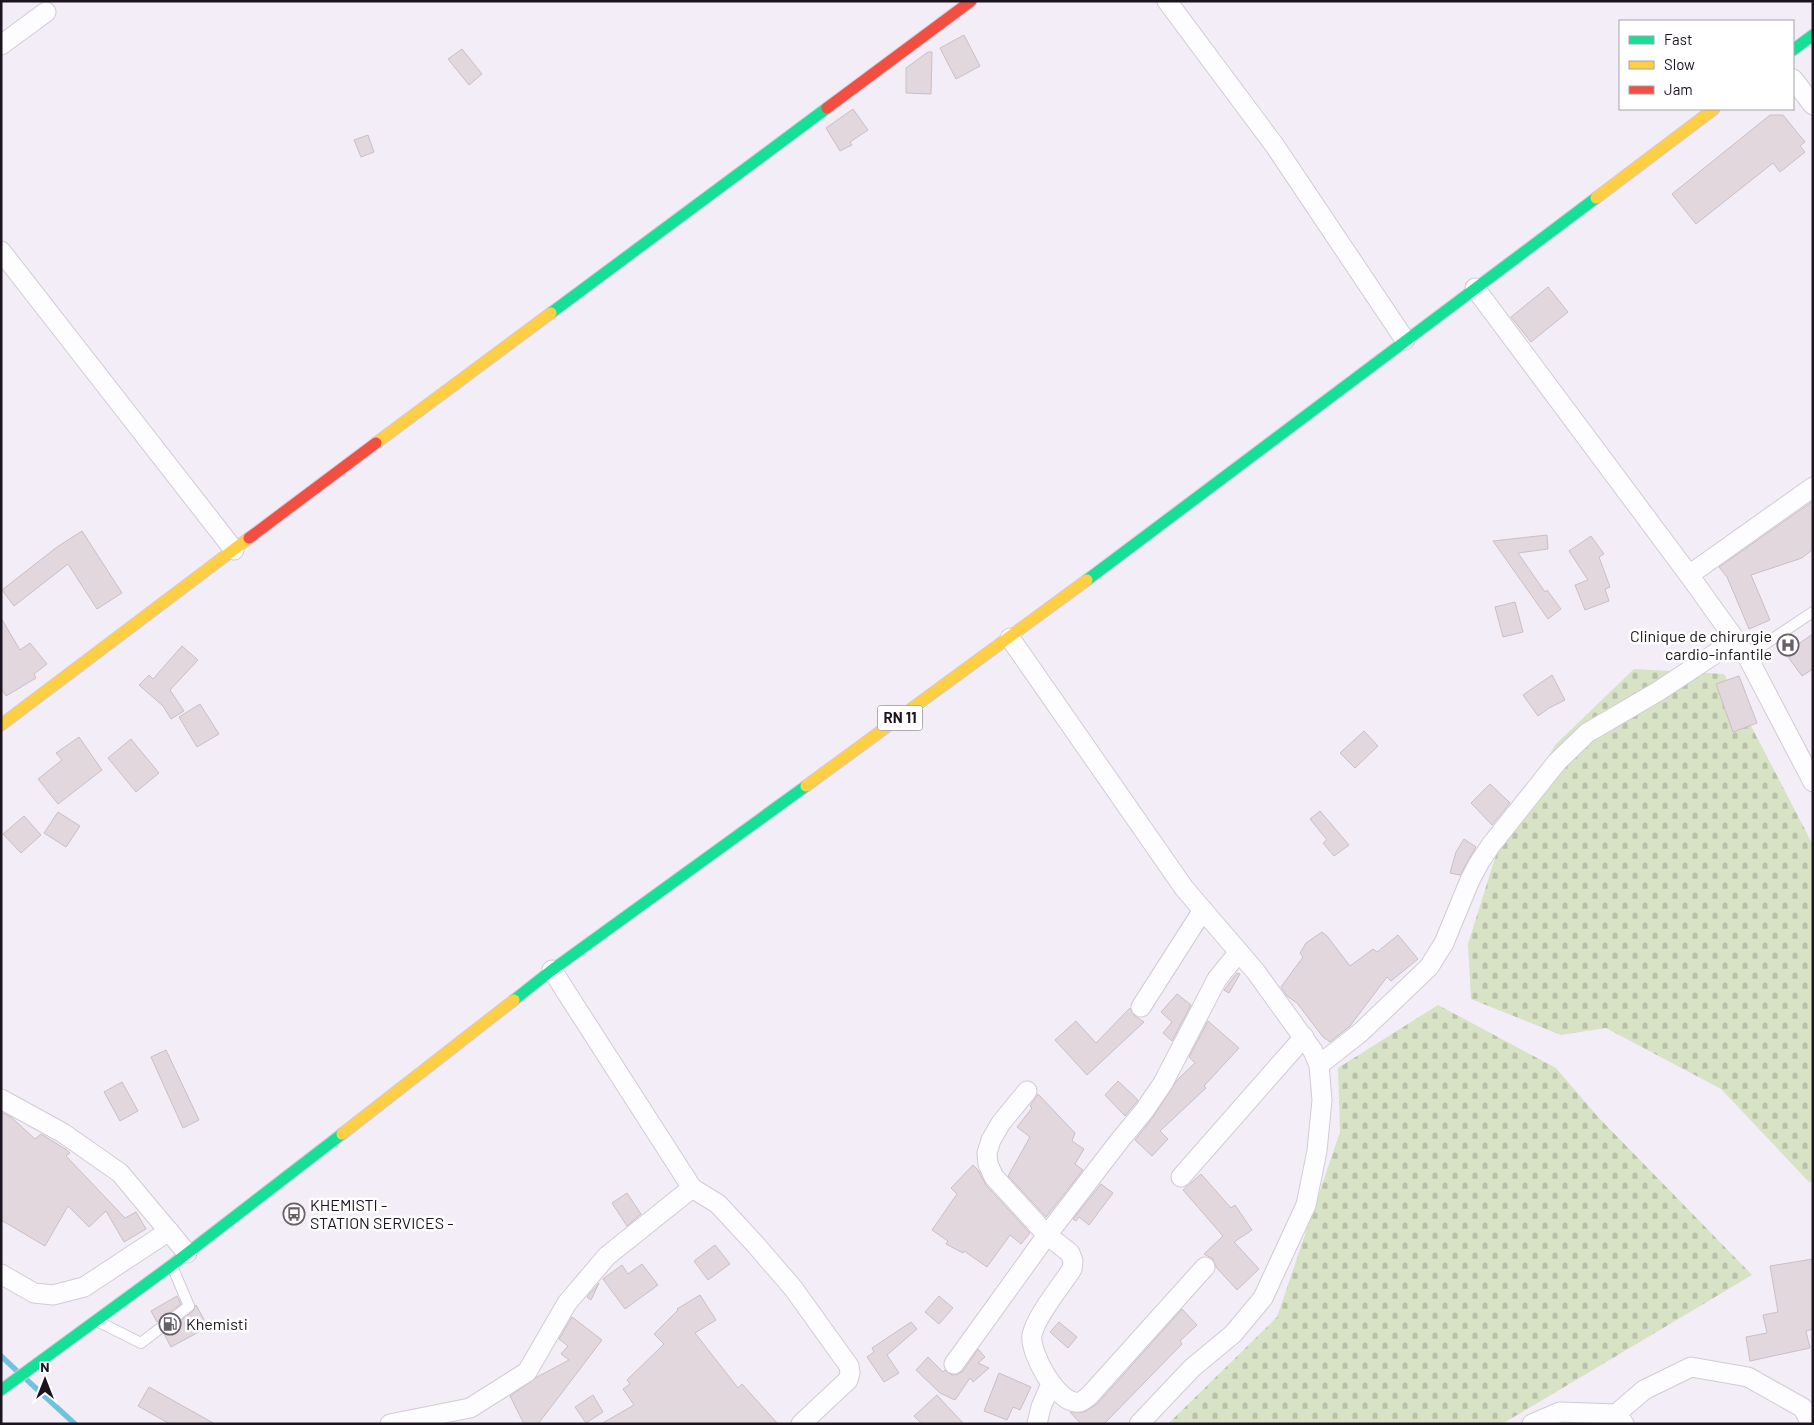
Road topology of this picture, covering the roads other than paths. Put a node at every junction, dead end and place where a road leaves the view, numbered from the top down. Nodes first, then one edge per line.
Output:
1 (971, 1) edge
2 (1167, 1) edge
3 (46, 12) dead end
4 (1813, 35) edge
5 (1, 45) edge
6 (1794, 49) edge
7 (1794, 79) edge
8 (1813, 105) edge
9 (1713, 110) edge
10 (1, 251) edge
11 (1475, 288) junction
12 (1405, 340) junction
13 (1813, 487) edge
14 (234, 550) junction
15 (1689, 575) junction
16 (1813, 612) edge
17 (1010, 638) junction
18 (1736, 640) junction
19 (1747, 656) junction
20 (1, 725) edge
21 (1813, 782) edge
22 (1203, 910) junction
23 (1239, 952) junction
24 (552, 970) junction
25 (1141, 1007) dead end
26 (1304, 1038) junction
27 (1319, 1065) junction
28 (1026, 1091) dead end
29 (1, 1099) edge
30 (1181, 1177) dead end
31 (692, 1188) junction
32 (169, 1231) junction
33 (1048, 1234) junction
34 (187, 1253) junction
35 (172, 1265) junction
36 (1205, 1267) dead end
37 (1, 1274) edge
38 (97, 1320) junction
39 (954, 1364) dead end
40 (1051, 1384) junction
41 (1, 1390) edge
42 (1620, 1419) edge
43 (390, 1424) edge
44 (801, 1424) edge
45 (1037, 1424) edge
46 (1140, 1424) edge
47 (1532, 1424) edge
48 (1811, 1424) edge

1 - 14 main road
2 - 12 street
3 - 5 street
4 - 6 main road
7 - 8 street
9 - 11 main road, RN 11
10 - 14 street
11 - 12 main road, RN 11
11 - 15 street
12 - 17 main road, RN 11
13 - 15 street
14 - 20 main road
15 - 18 street
16 - 19 lane
17 - 22 street
17 - 24 main road, RN 11
18 - 19 street
18 - 27 street
19 - 21 street
22 - 23 street
22 - 25 street
23 - 26 street
23 - 33 street
24 - 31 street
24 - 34 main road, RN 11
26 - 27 street
26 - 30 street
27 - 46 street
28 - 33 street
29 - 32 street
31 - 43 street
31 - 44 street
32 - 34 street
32 - 37 street
33 - 39 street
33 - 40 street
34 - 35 main road, RN 11
35 - 38 main road, RN 11
35 - 38 lane
36 - 40 street
38 - 41 main road, RN 11
40 - 45 street
42 - 47 street
42 - 48 street

